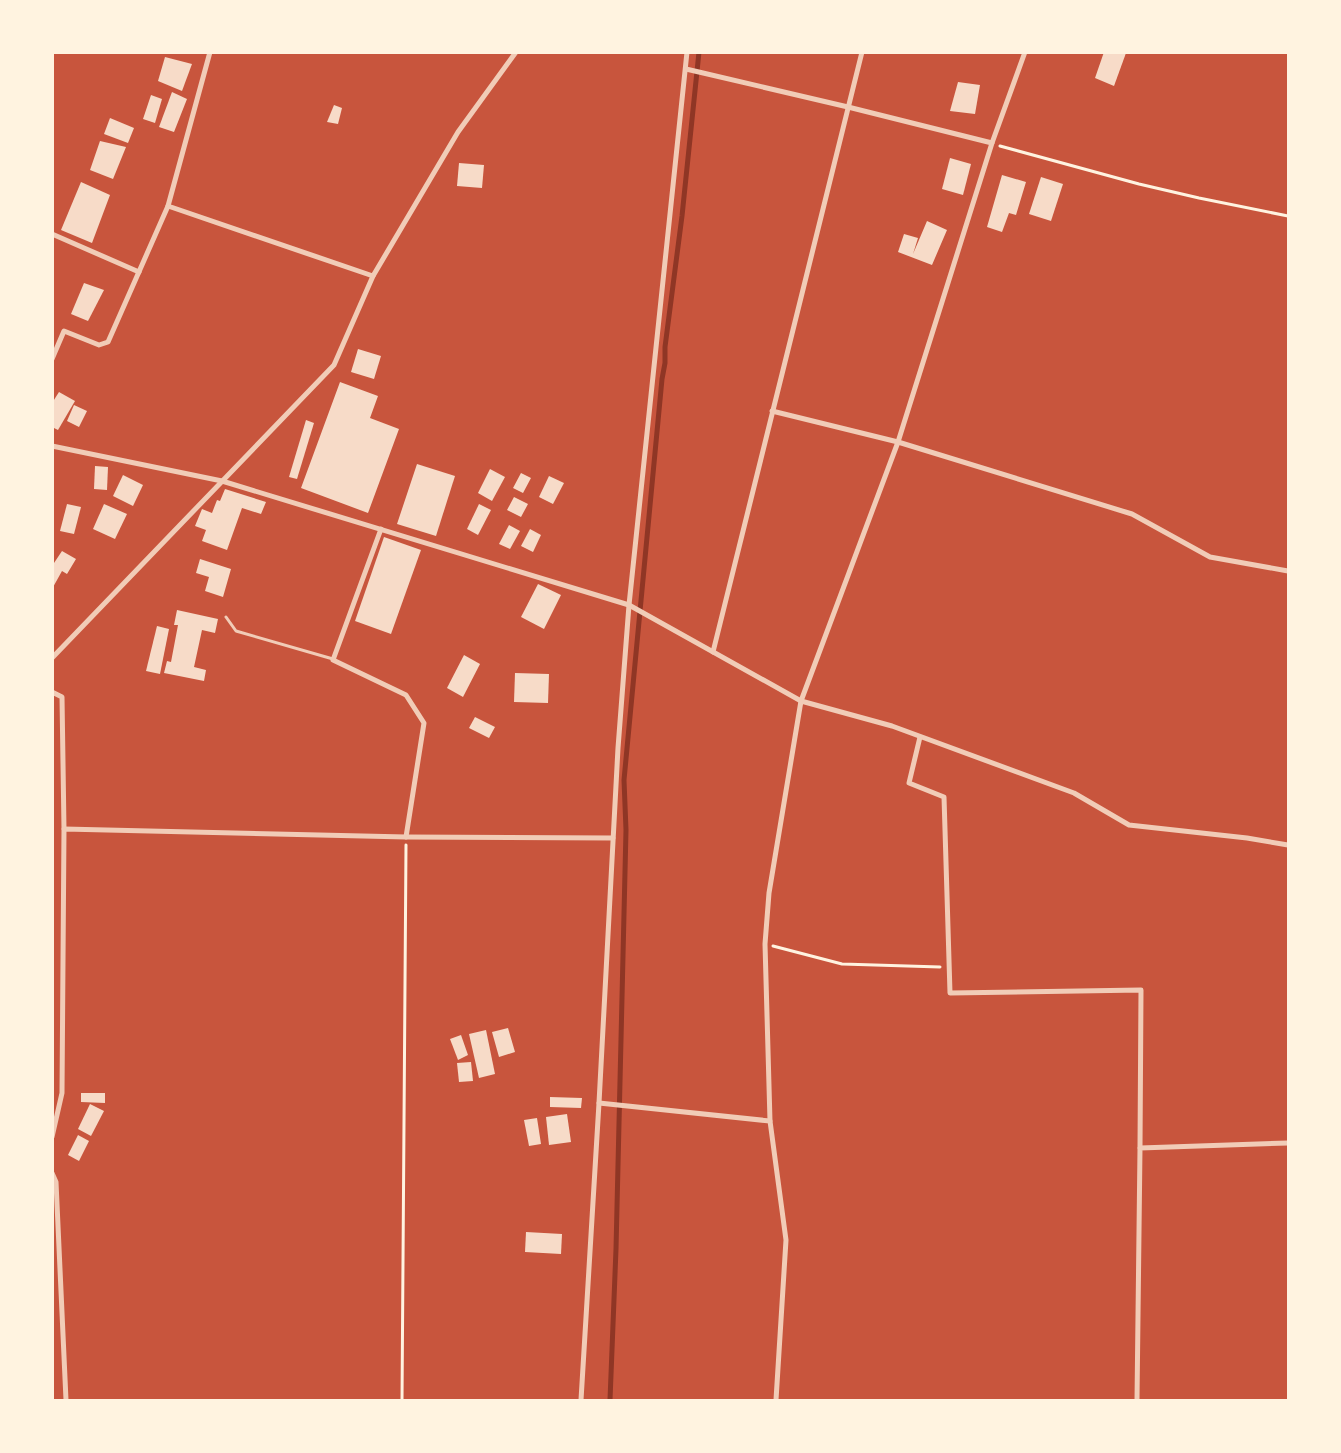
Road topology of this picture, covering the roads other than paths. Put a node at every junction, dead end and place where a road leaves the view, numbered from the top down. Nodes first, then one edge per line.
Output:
1 (210, 52) edge
2 (516, 52) edge
3 (687, 52) edge
4 (862, 52) edge
5 (1026, 52) edge
6 (686, 70) junction
7 (848, 107) junction
8 (992, 143) junction
9 (168, 206) junction
10 (52, 234) edge
11 (139, 272) junction
12 (373, 276) junction
13 (52, 359) edge
14 (772, 412) junction
15 (898, 442) junction
16 (52, 446) edge
17 (222, 481) junction
18 (381, 529) junction
19 (1288, 571) edge
20 (629, 605) junction
21 (226, 617) dead end
22 (713, 652) junction
23 (52, 658) edge
24 (333, 660) junction
25 (52, 692) edge
26 (801, 701) junction
27 (920, 737) junction
28 (64, 829) junction
29 (406, 836) junction
30 (614, 838) junction
31 (1288, 845) edge
32 (600, 1103) junction
33 (770, 1121) junction
34 (52, 1137) edge
35 (1288, 1143) edge
36 (1140, 1148) junction
37 (52, 1173) edge
38 (66, 1400) edge
39 (581, 1400) edge
40 (776, 1400) edge
41 (1136, 1400) edge

1 - 9 street
2 - 12 street
3 - 6 street
4 - 7 street
5 - 8 street
6 - 7 street
6 - 20 street
7 - 8 street
7 - 14 street
8 - 15 street
9 - 11 street
9 - 12 street
10 - 11 street
11 - 13 street
12 - 17 street
14 - 15 street
14 - 22 street
15 - 19 street
15 - 26 street
16 - 17 street
17 - 18 street
17 - 23 street
18 - 20 street
18 - 24 street
20 - 22 street
20 - 30 street
21 - 24 lane
22 - 26 street
24 - 29 street
25 - 28 street
26 - 27 street
26 - 33 street
27 - 31 street
27 - 36 street
28 - 29 street
28 - 34 street
29 - 30 street
30 - 32 street
32 - 33 street
32 - 39 street
33 - 40 street
35 - 36 street
36 - 41 street
37 - 38 street

